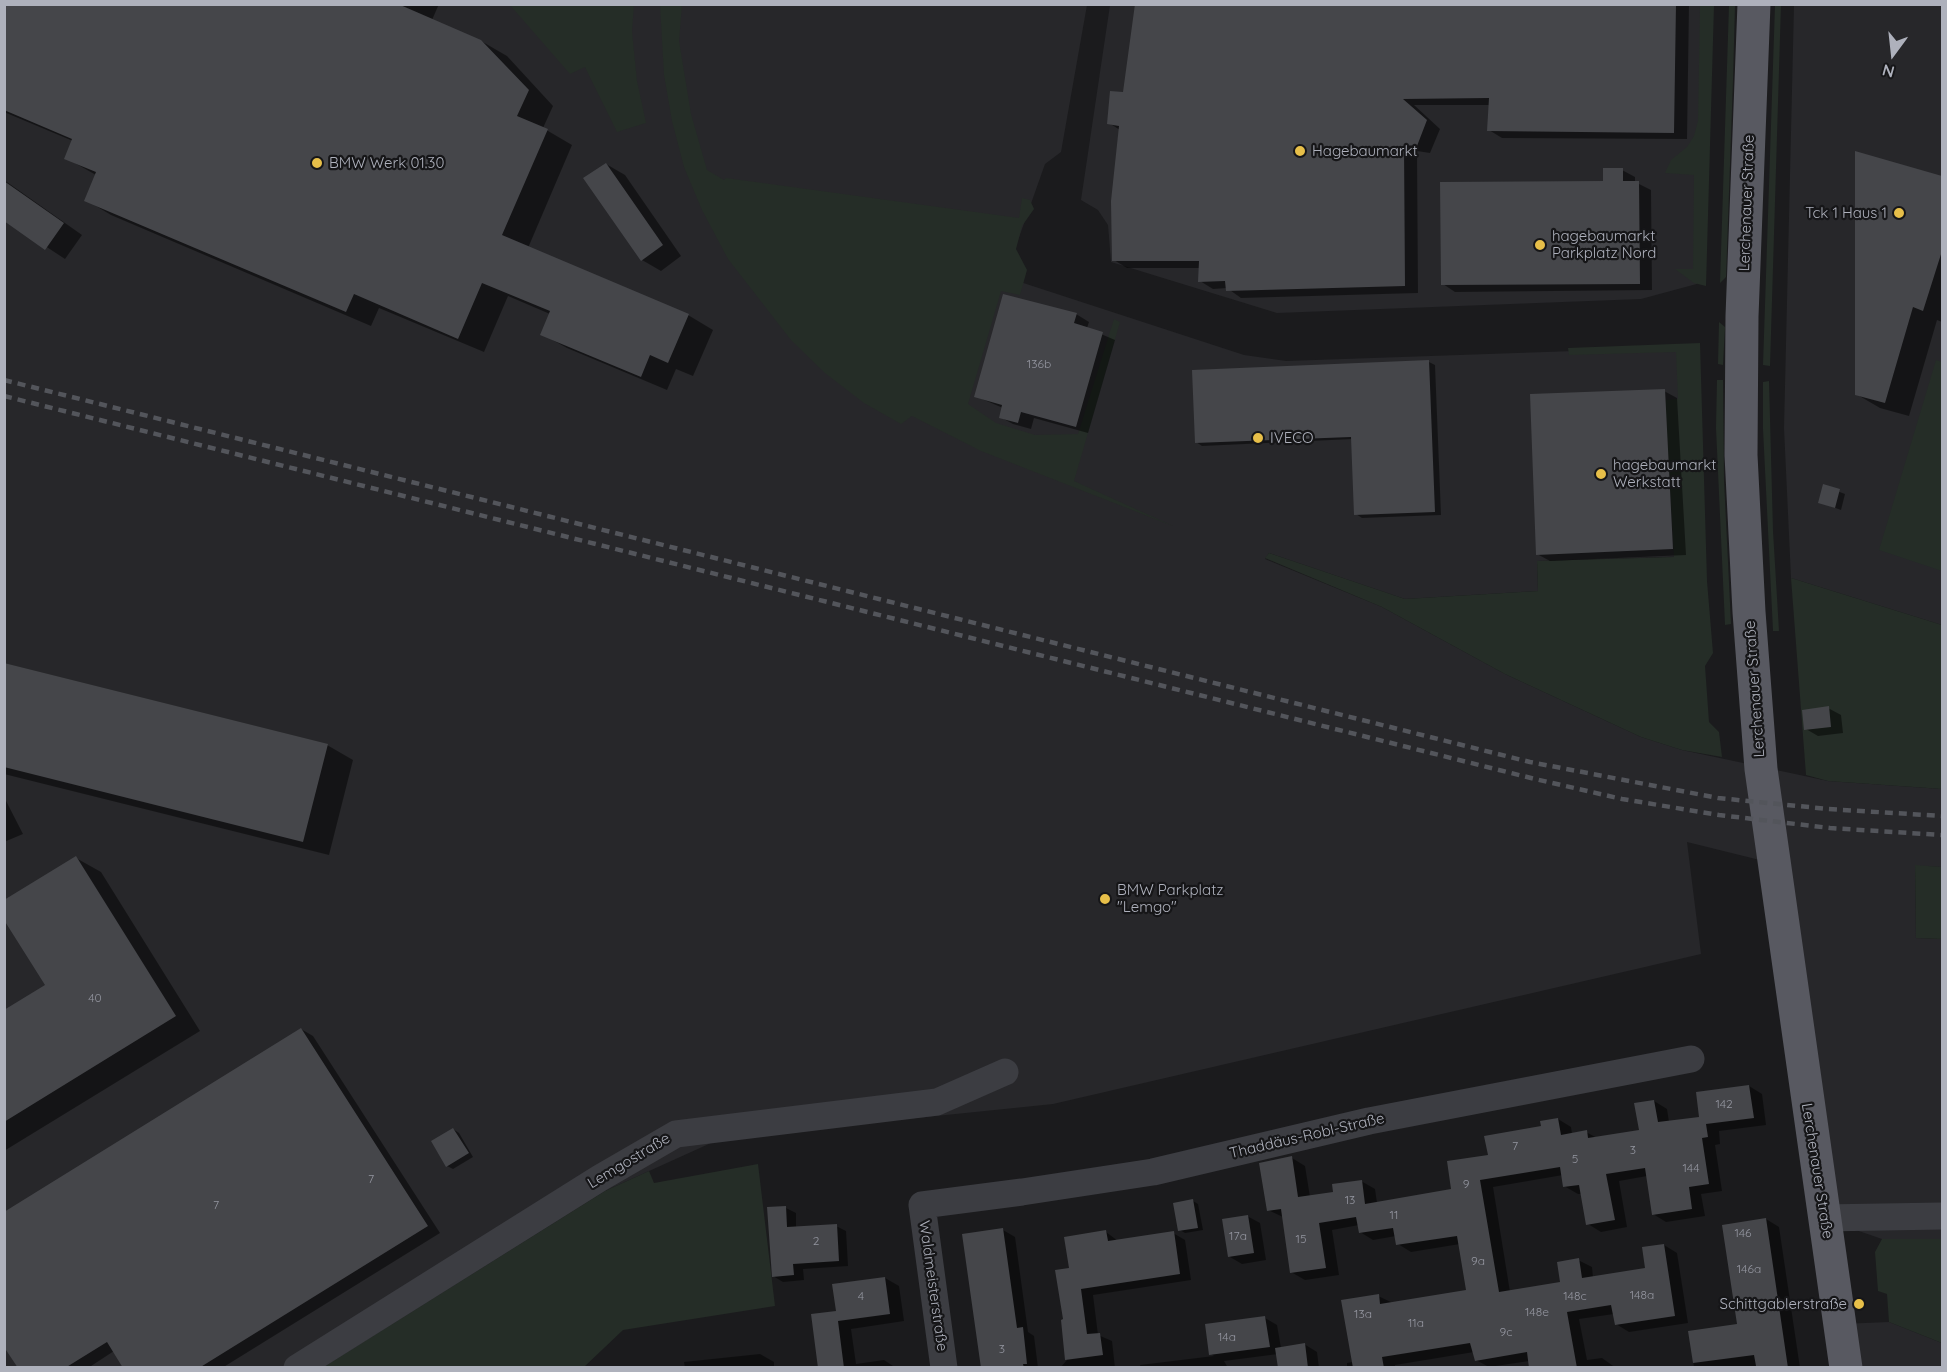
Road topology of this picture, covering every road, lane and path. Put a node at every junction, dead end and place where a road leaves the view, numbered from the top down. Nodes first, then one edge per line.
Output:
1 (1754, 4) edge
2 (1691, 1059) dead end
3 (1005, 1072) dead end
4 (922, 1204) joint
5 (1942, 1216) edge
6 (1823, 1218) junction
7 (297, 1368) edge
8 (944, 1368) edge
9 (1846, 1368) edge

1 - 6 main road, Lerchenauer Straße
2 - 4 street, Thaddäus-Robl-Straße
3 - 7 street, Lemgostraße
4 - 8 street, Waldmeisterstraße
5 - 6 street
6 - 9 main road, Lerchenauer Straße

